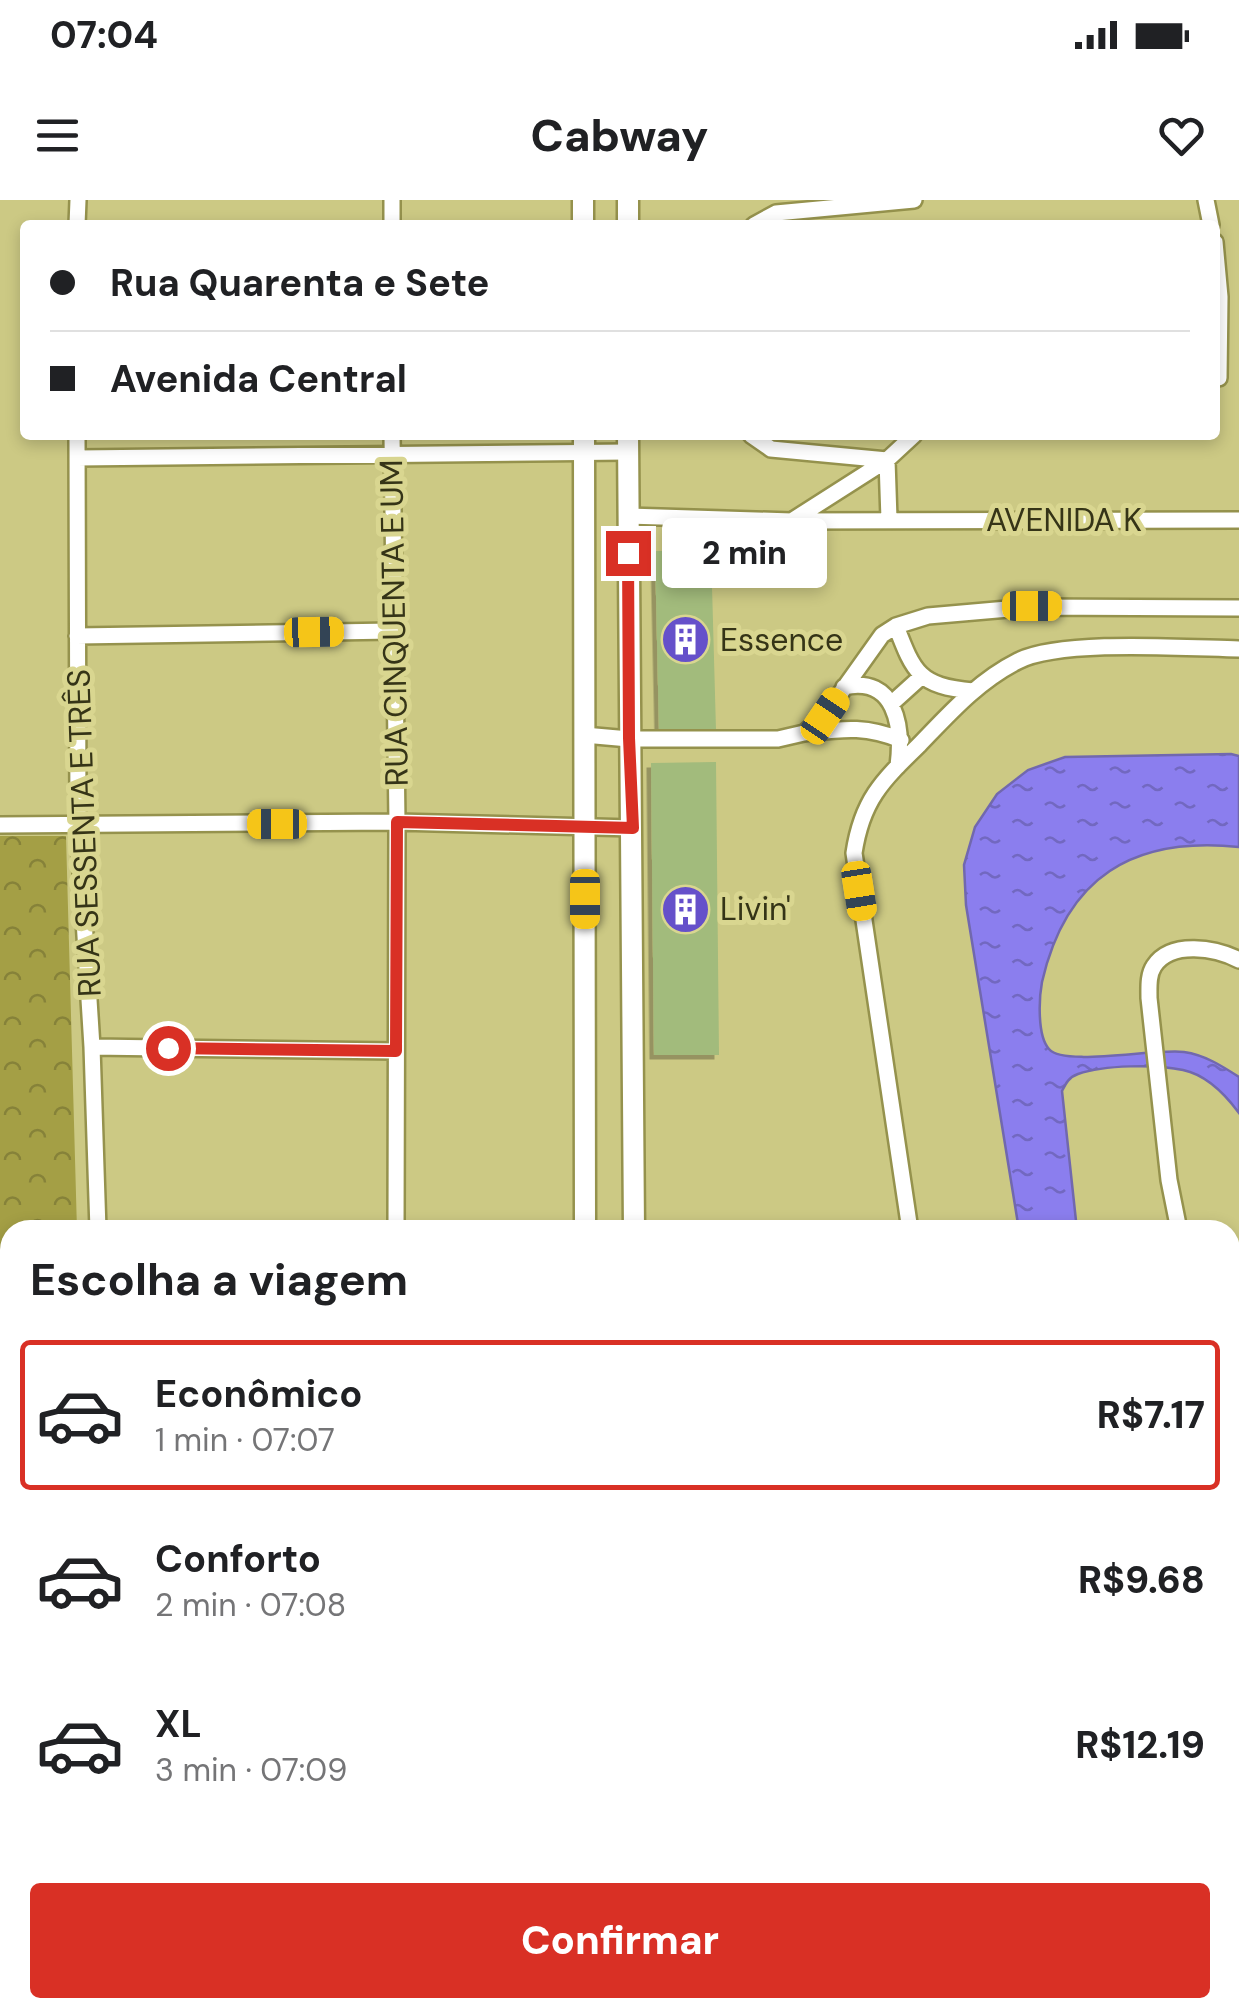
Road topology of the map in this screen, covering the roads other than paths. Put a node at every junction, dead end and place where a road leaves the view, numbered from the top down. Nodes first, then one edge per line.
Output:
1 (914, 200) edge
2 (763, 220) edge
3 (77, 440) edge
4 (392, 440) edge
5 (758, 440) edge
6 (908, 440) edge
7 (584, 443) edge
8 (628, 443) edge
9 (392, 455) junction
10 (77, 458) junction
11 (886, 460) junction
12 (628, 516) junction
13 (888, 519) junction
14 (1239, 520) edge
15 (792, 521) junction
16 (1239, 608) edge
17 (896, 626) junction
18 (393, 631) junction
19 (77, 636) junction
20 (1239, 649) edge
21 (922, 676) junction
22 (844, 687) junction
23 (972, 690) junction
24 (891, 704) junction
25 (804, 733) junction
26 (584, 734) junction
27 (629, 738) junction
28 (901, 740) junction
29 (898, 766) junction
30 (397, 822) junction
31 (0, 825) edge
32 (78, 825) junction
33 (584, 826) junction
34 (633, 828) junction
35 (1239, 960) edge
36 (92, 1047) junction
37 (396, 1051) junction
38 (98, 1220) edge
39 (396, 1220) edge
40 (586, 1220) edge
41 (634, 1220) edge
42 (909, 1220) edge
43 (1177, 1220) edge

1 - 2 street
3 - 10 street, RUA SESSENTA E TRÊS
4 - 9 street, RUA CINQUENTA E UM
5 - 11 street
6 - 11 street
7 - 8 street
7 - 9 street
7 - 26 main road
8 - 12 main road
9 - 10 street
9 - 18 street, RUA CINQUENTA E UM
10 - 19 street, RUA SESSENTA E TRÊS
11 - 13 street
11 - 15 street
12 - 15 street, AVENIDA K
12 - 27 main road
13 - 14 street, AVENIDA K
13 - 15 street, AVENIDA K
16 - 17 street
17 - 21 street
17 - 22 street
18 - 19 street
18 - 30 street, RUA CINQUENTA E UM
19 - 32 street, RUA SESSENTA E TRÊS
20 - 23 street
21 - 23 street
21 - 24 street
22 - 24 street
22 - 25 street
23 - 29 street
24 - 28 street
25 - 27 street
25 - 28 street
26 - 27 street
26 - 33 main road
27 - 34 main road
28 - 29 street
29 - 42 street
30 - 32 street
30 - 33 street
30 - 37 street, RUA CINQUENTA E UM
31 - 32 street
32 - 36 street, RUA SESSENTA E TRÊS
33 - 34 street
33 - 40 main road
34 - 41 main road
35 - 43 street
36 - 37 street
36 - 38 street, RUA SESSENTA E TRÊS
37 - 39 street, RUA CINQUENTA E UM

